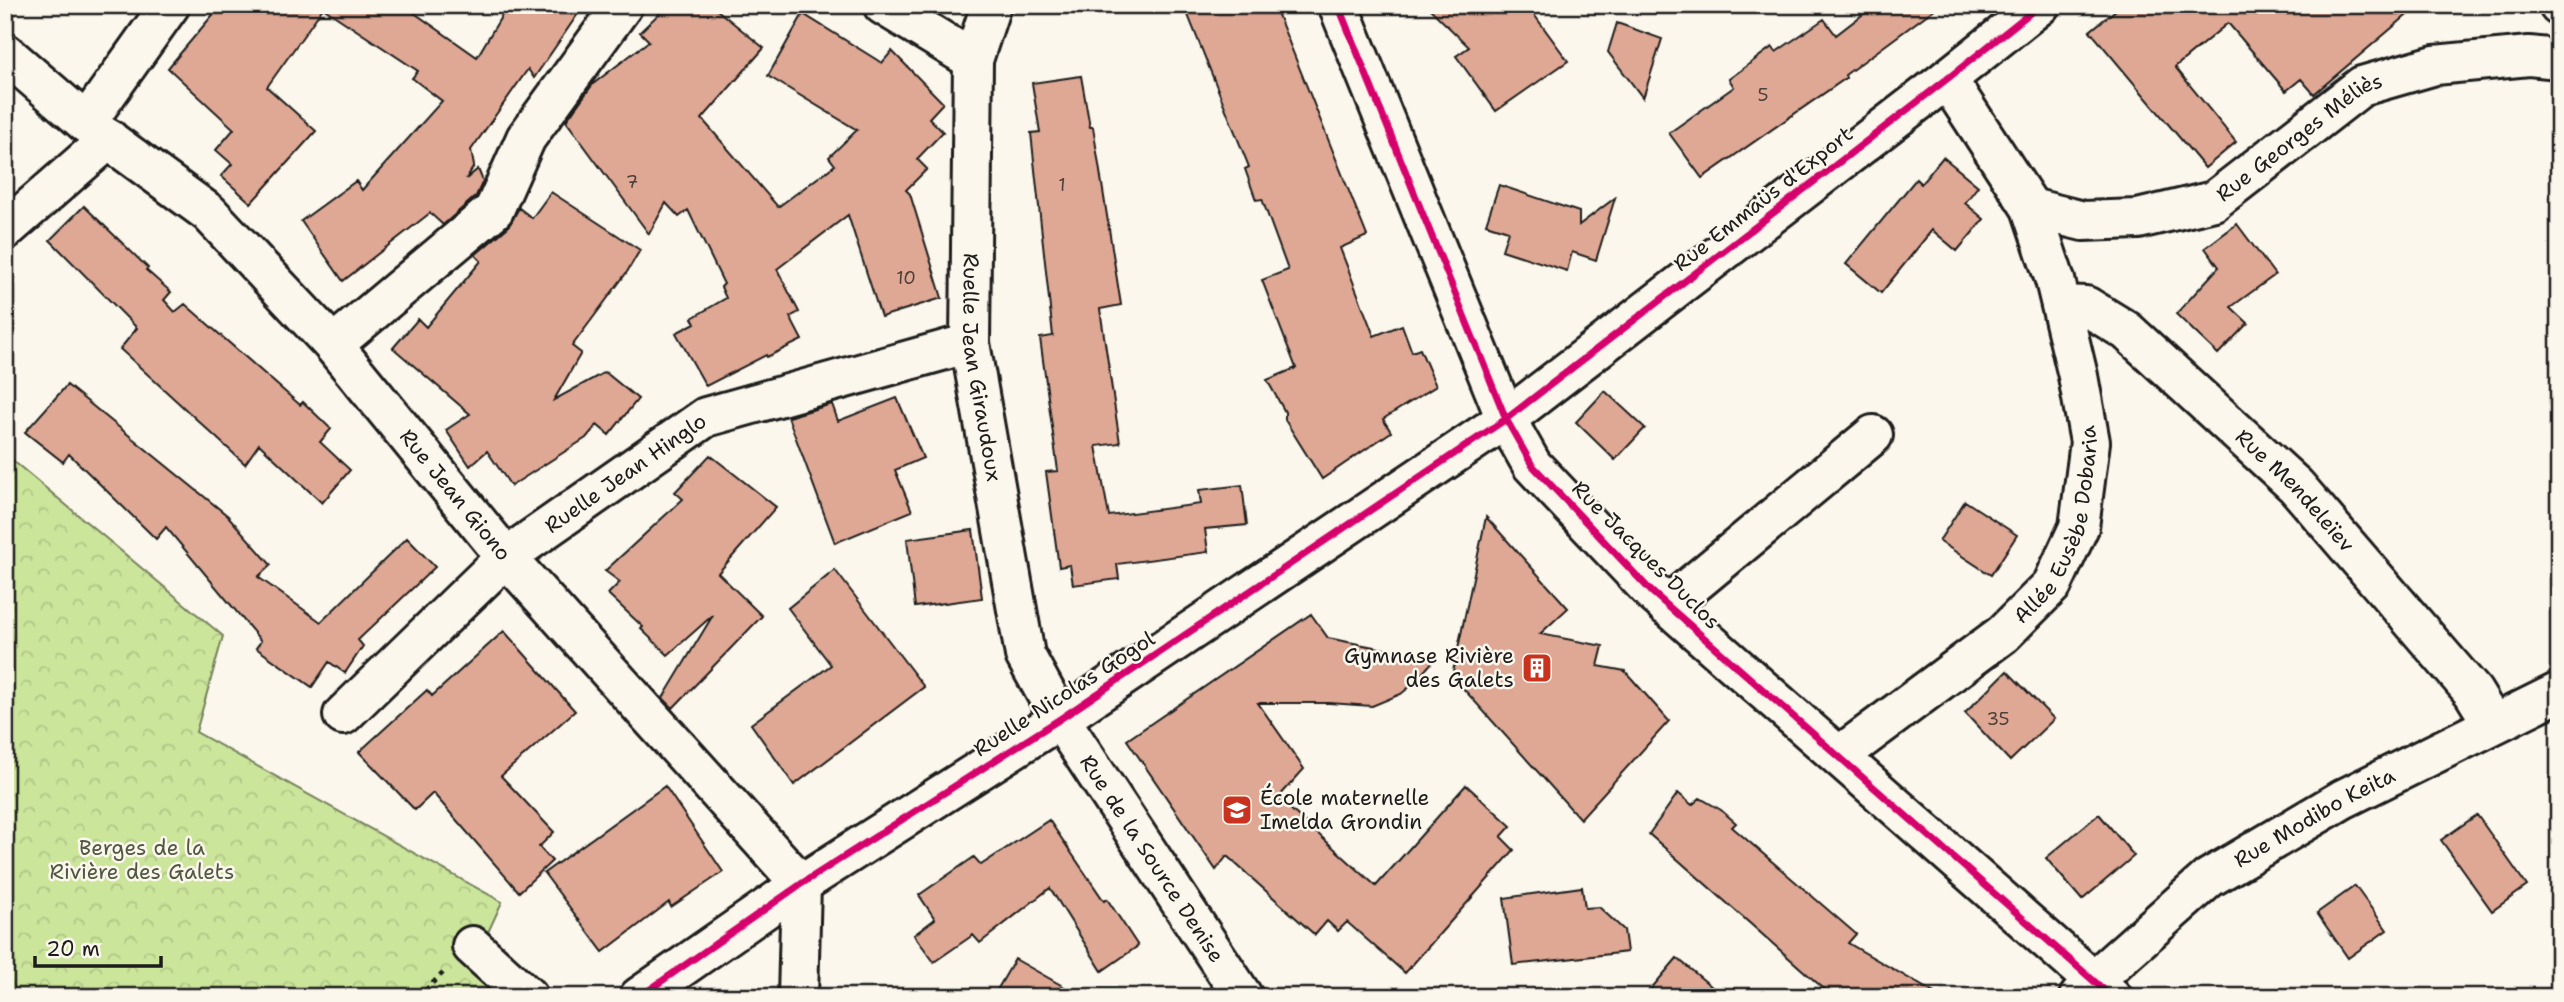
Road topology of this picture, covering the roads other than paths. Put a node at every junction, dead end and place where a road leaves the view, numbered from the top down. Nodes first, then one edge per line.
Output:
1 (170, 5) edge
2 (623, 5) edge
3 (883, 5) edge
4 (991, 5) edge
5 (1338, 5) edge
6 (2040, 5) edge
7 (5, 53) edge
8 (2559, 59) edge
9 (973, 60) junction
10 (1947, 79) junction
11 (98, 131) junction
12 (2031, 208) junction
13 (5, 230) edge
14 (2062, 305) junction
15 (970, 343) junction
16 (333, 345) junction
17 (1506, 419) junction
18 (1873, 435) dead end
19 (506, 558) junction
20 (1667, 606) junction
21 (2559, 692) edge
22 (343, 715) dead end
23 (1060, 719) junction
24 (2492, 723) junction
25 (1839, 757) junction
26 (801, 884) junction
27 (472, 946) dead end
28 (2095, 991) edge
29 (528, 997) edge
30 (639, 997) edge
31 (798, 997) edge
32 (1242, 997) edge

1 - 11 street
2 - 16 street
3 - 9 street
4 - 9 street, Ruelle Jean Giraudoux
5 - 17 street, Rue Jacques Duclos
6 - 10 street, Rue Emmaüs d'Export
7 - 11 street, Rue Jean Giono
8 - 12 street, Rue Georges Méliès
9 - 15 street, Ruelle Jean Giraudoux
10 - 12 street
10 - 17 street, Rue Emmaüs d'Export
11 - 13 street
11 - 16 street, Rue Jean Giono
12 - 14 street, Allée Eusèbe Dobaria
14 - 24 street, Rue Mendeleïev
14 - 25 street, Allée Eusèbe Dobaria
15 - 19 street, Ruelle Jean Hinglo
15 - 23 street, Ruelle Jean Giraudoux
16 - 19 street, Rue Jean Giono
17 - 20 street, Rue Jacques Duclos
17 - 23 street, Ruelle Nicolas Gogol
18 - 20 street
19 - 22 street, Ruelle Jean Hinglo
19 - 26 street, Rue Jean Giono
20 - 25 street, Rue Jacques Duclos
21 - 24 street, Rue Modibo Keita
23 - 26 street, Ruelle Nicolas Gogol
23 - 32 street, Rue de la Source Denise
24 - 28 street, Rue Modibo Keita
25 - 28 street, Rue Jacques Duclos
26 - 30 street, Ruelle Nicolas Gogol
26 - 31 street
27 - 29 street

